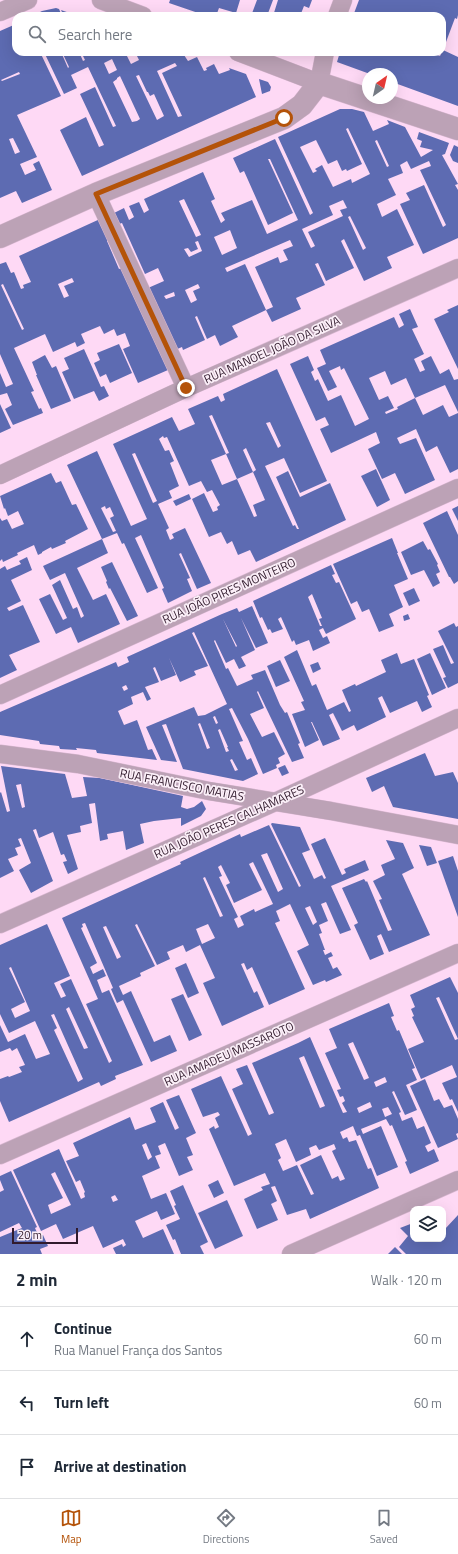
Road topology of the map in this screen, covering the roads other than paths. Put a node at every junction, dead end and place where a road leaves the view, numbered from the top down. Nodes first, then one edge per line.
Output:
1 (28, 0) edge
2 (101, 0) edge
3 (343, 0) edge
4 (0, 12) edge
5 (133, 12) edge
6 (339, 12) edge
7 (249, 56) edge
8 (324, 56) edge
9 (319, 82) junction
10 (458, 129) edge
11 (96, 194) junction
12 (0, 237) edge
13 (458, 268) edge
14 (186, 388) junction
15 (0, 475) edge
16 (458, 488) edge
17 (0, 695) edge
18 (458, 718) edge
19 (0, 754) edge
20 (275, 802) junction
21 (458, 835) edge
22 (0, 924) edge
23 (458, 953) edge
24 (0, 1155) edge
25 (458, 1180) edge
26 (291, 1254) edge

1 - 4 street
2 - 5 street
3 - 6 street
7 - 9 street
8 - 9 street
9 - 10 street
9 - 11 street
11 - 12 street
11 - 14 street
13 - 14 street, RUA MANOEL JOÃO DA SILVA
14 - 15 street, RUA MANOEL JOÃO DA SILVA
16 - 17 street, RUA JOÃO PIRES MONTEIRO
18 - 20 street, RUA JOÃO PERES CALHAMARES
19 - 20 street, RUA FRANCISCO MATIAS
20 - 21 street, RUA FRANCISCO MATIAS
20 - 22 street, RUA JOÃO PERES CALHAMARES
23 - 24 street, RUA AMADEU MASSAROTO
25 - 26 street

